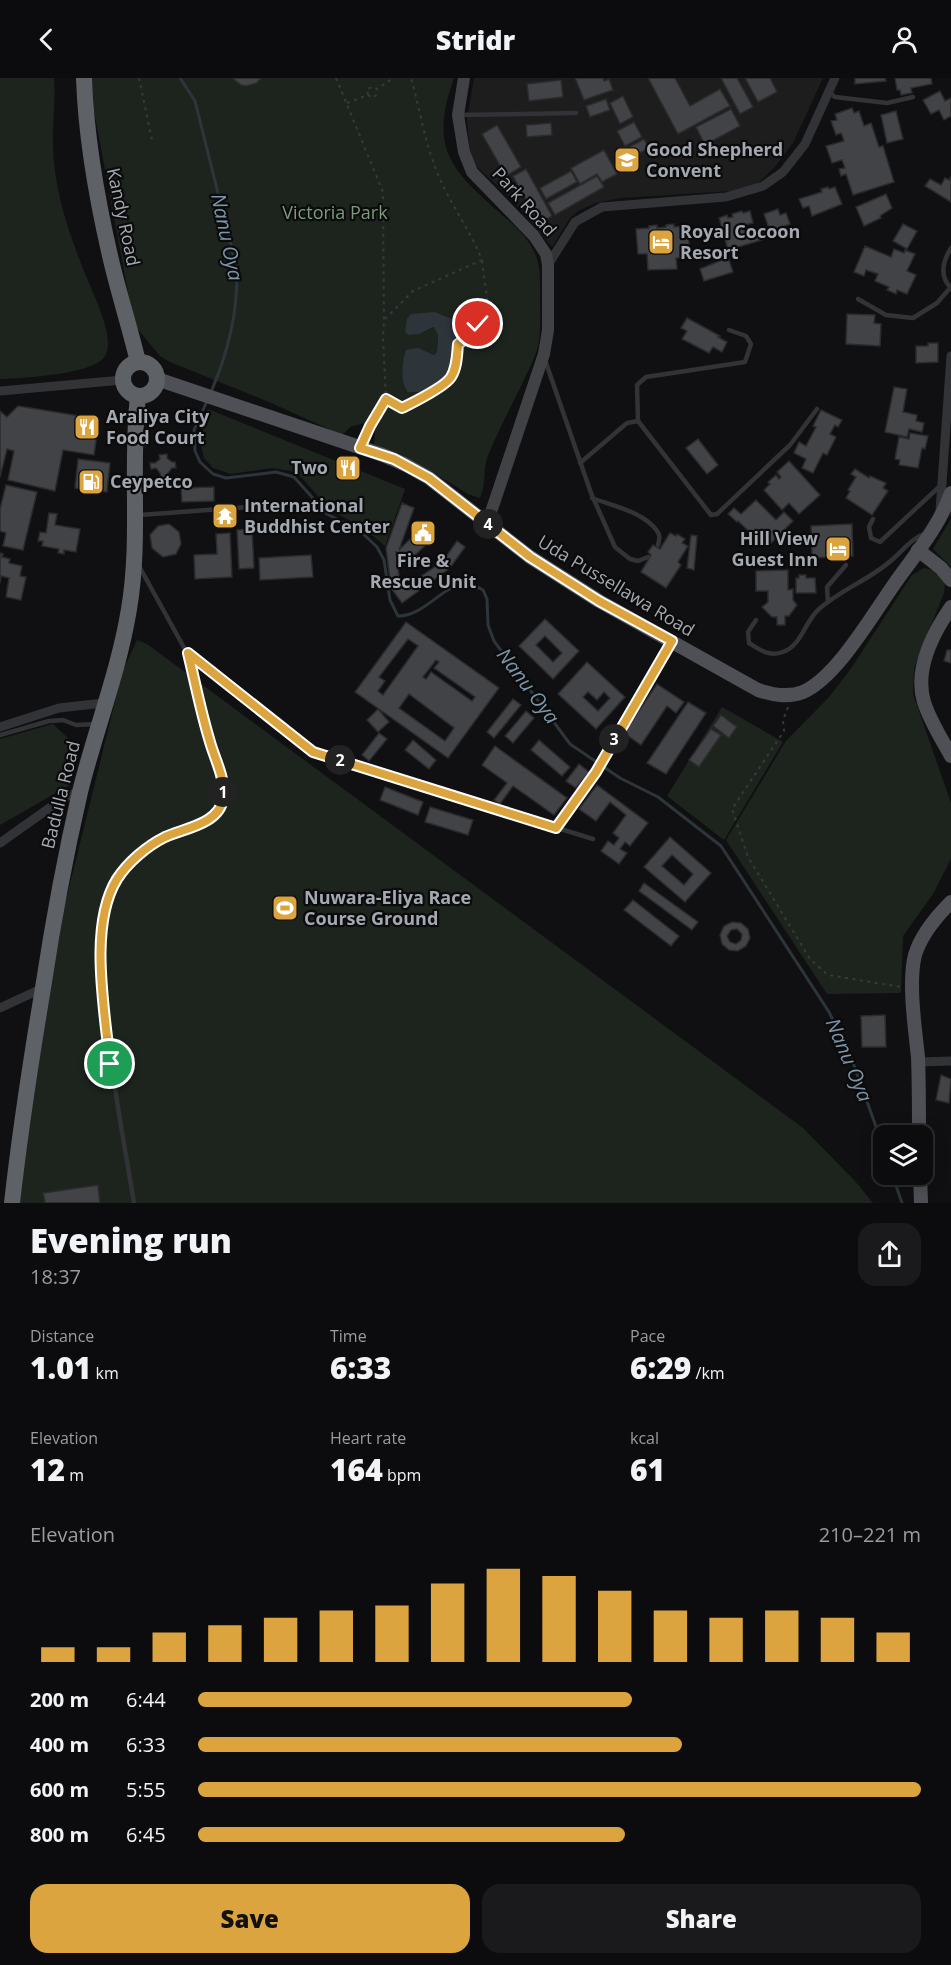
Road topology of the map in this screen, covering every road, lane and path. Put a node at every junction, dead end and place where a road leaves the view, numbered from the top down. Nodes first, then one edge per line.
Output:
1 (84, 78) edge
2 (139, 78) edge
3 (336, 78) edge
4 (393, 78) edge
5 (411, 78) edge
6 (464, 78) edge
7 (835, 78) edge
8 (377, 89) junction
9 (829, 92) junction
10 (368, 95) junction
11 (914, 97) dead end
12 (347, 103) junction
13 (576, 113) dead end
14 (459, 115) junction
15 (152, 140) dead end
16 (951, 248) edge
17 (482, 260) junction
18 (548, 265) junction
19 (950, 288) edge
20 (858, 299) dead end
21 (384, 320) junction
22 (729, 330) dead end
23 (543, 354) junction
24 (951, 356) edge
25 (138, 362) junction
26 (157, 379) junction
27 (123, 380) junction
28 (0, 391) edge
29 (138, 396) junction
30 (386, 399) junction
31 (817, 409) dead end
32 (638, 421) junction
33 (360, 448) junction
34 (580, 463) junction
35 (947, 488) edge
36 (592, 498) junction
37 (261, 506) dead end
38 (134, 515) junction
39 (873, 519) dead end
40 (488, 524) junction
41 (929, 533) junction
42 (658, 545) dead end
43 (918, 550) junction
44 (134, 555) junction
45 (648, 557) dead end
46 (846, 565) dead end
47 (951, 580) edge
48 (828, 602) junction
49 (951, 607) edge
50 (756, 621) dead end
51 (672, 641) junction
52 (188, 653) junction
53 (794, 695) junction
54 (104, 703) junction
55 (99, 724) junction
56 (0, 727) edge
57 (0, 735) edge
58 (951, 756) edge
59 (81, 790) junction
60 (556, 828) junction
61 (592, 839) dead end
62 (0, 843) edge
63 (951, 902) edge
64 (43, 988) junction
65 (913, 989) junction
66 (0, 1008) edge
67 (918, 1062) junction
68 (949, 1062) edge
69 (920, 1125) edge
70 (920, 1185) edge
71 (12, 1203) edge
72 (134, 1203) edge
73 (921, 1203) edge

1 - 25 highway, Kandy Road
2 - 15 path
3 - 12 path
4 - 8 path
5 - 17 path
6 - 14 street, Park Road
7 - 9 street
8 - 10 path
8 - 10 path
9 - 11 lane
9 - 18 street
10 - 12 path
12 - 21 path
13 - 14 lane
14 - 18 street, Park Road
16 - 19 lane
17 - 21 path
17 - 30 path
18 - 23 street, Park Road
19 - 20 lane
21 - 30 path
22 - 32 lane
23 - 34 lane
23 - 40 street, Park Road
24 - 35 street
25 - 26 highway
25 - 27 highway
26 - 29 highway
26 - 33 main road, Uda Pussellawa Road
27 - 28 street
27 - 29 highway
29 - 38 highway, Badulla Road
30 - 33 path
31 - 32 lane
32 - 34 lane
33 - 40 main road, Uda Pussellawa Road
34 - 36 lane
35 - 39 lane
35 - 41 main road
36 - 42 lane
36 - 45 lane
37 - 38 lane
38 - 44 highway, Badulla Road
40 - 51 main road, Uda Pussellawa Road
41 - 43 main road
41 - 48 lane
43 - 47 main road
43 - 53 main road
44 - 52 lane
44 - 54 highway, Badulla Road
46 - 48 lane
48 - 50 lane
49 - 58 main road
51 - 53 main road, Uda Pussellawa Road
51 - 60 path
52 - 60 lane
52 - 72 lane
53 - 65 path
54 - 55 highway, Badulla Road
54 - 56 street
55 - 57 lane
55 - 59 highway, Badulla Road
59 - 62 street
59 - 64 highway, Badulla Road
60 - 61 lane
63 - 65 main road
64 - 66 street
64 - 71 highway, Badulla Road
65 - 67 main road
67 - 68 street
67 - 69 main road
70 - 73 main road

